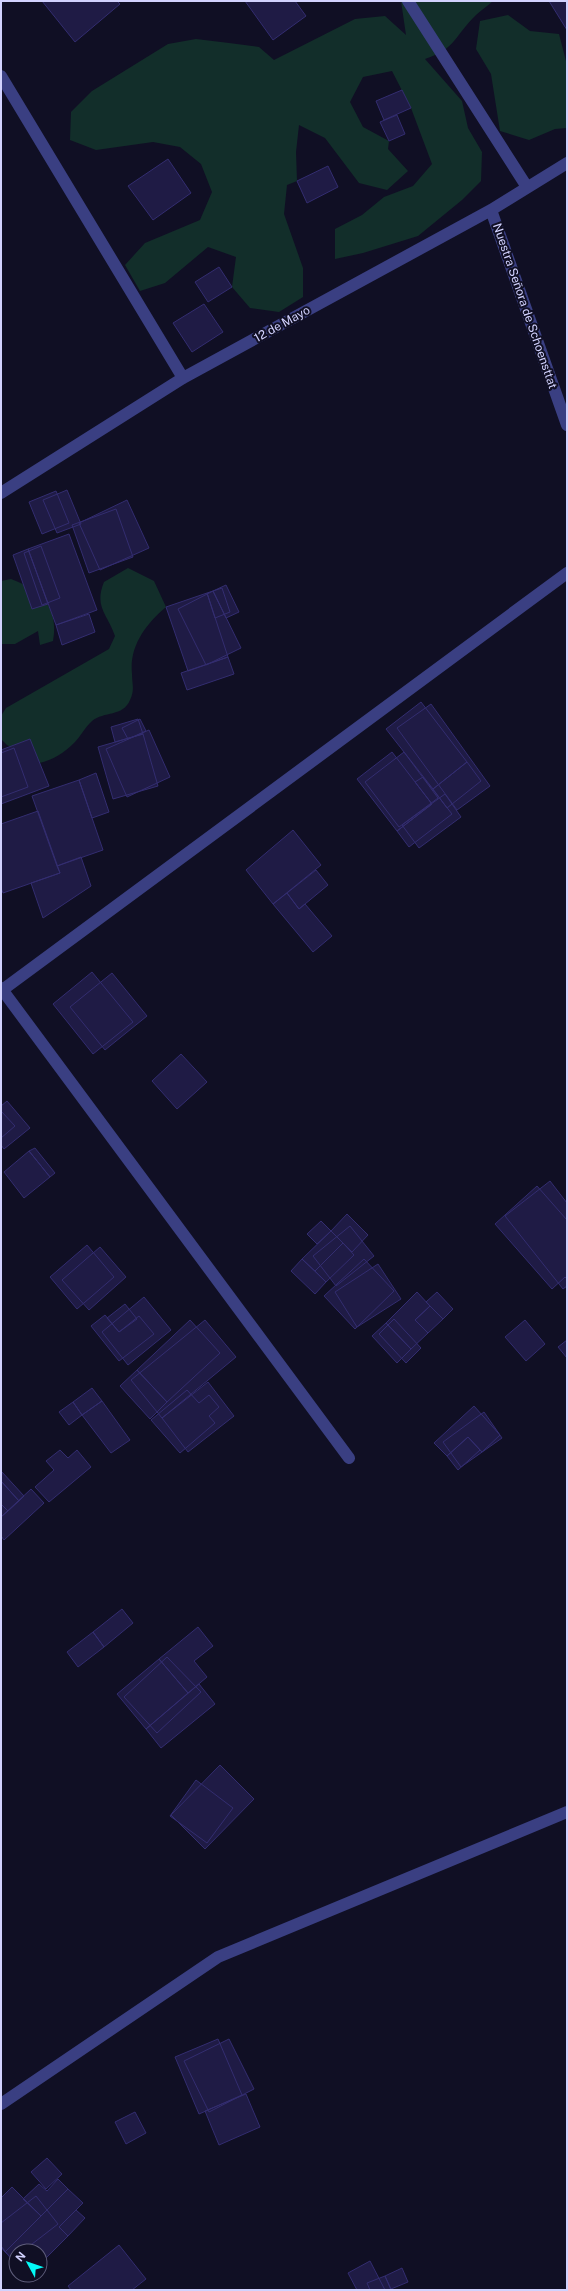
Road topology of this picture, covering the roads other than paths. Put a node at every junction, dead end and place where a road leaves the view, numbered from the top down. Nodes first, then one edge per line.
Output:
1 (408, 1) edge
2 (1, 76) edge
3 (567, 163) edge
4 (527, 187) junction
5 (491, 210) junction
6 (183, 378) junction
7 (567, 425) edge
8 (1, 493) edge
9 (567, 573) edge
10 (1, 990) edge
11 (349, 1458) dead end
12 (567, 1812) edge
13 (1, 2104) edge

1 - 4 street
2 - 6 street
3 - 4 street, 12 de Mayo
4 - 5 street, 12 de Mayo
5 - 6 street, 12 de Mayo
5 - 7 street, Nuestra Señora de Schoensttat
6 - 8 street, 12 de Mayo
9 - 10 street
10 - 11 street
12 - 13 street

